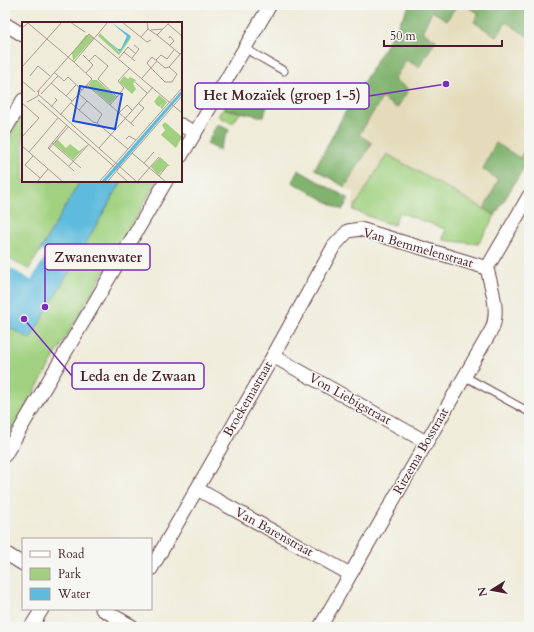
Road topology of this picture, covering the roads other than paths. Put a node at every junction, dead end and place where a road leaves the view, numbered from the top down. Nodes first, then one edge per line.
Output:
1 (270, 5) edge
2 (5, 24) edge
3 (22, 34) edge
4 (244, 48) junction
5 (284, 71) dead end
6 (22, 102) edge
7 (182, 126) edge
8 (5, 130) edge
9 (195, 133) junction
10 (182, 154) edge
11 (165, 182) edge
12 (529, 196) edge
13 (348, 231) joint
14 (487, 268) junction
15 (273, 356) junction
16 (464, 376) junction
17 (529, 412) edge
18 (426, 442) junction
19 (5, 455) edge
20 (197, 489) junction
21 (5, 553) edge
22 (22, 563) edge
23 (152, 567) edge
24 (350, 574) junction
25 (41, 610) edge
26 (106, 610) edge
27 (124, 615) edge
28 (31, 627) edge
29 (133, 627) edge
30 (320, 627) edge

1 - 4 street
2 - 3 street
4 - 5 lane
4 - 9 street
6 - 8 street
7 - 9 street
9 - 10 street
11 - 19 street
12 - 14 street
13 - 14 street, Van Bemmelenstraat
13 - 15 street, Broekemastraat
14 - 16 street, Ritzema Bosstraat
15 - 18 street, Von Liebigstraat
15 - 20 street, Broekemastraat
16 - 17 lane
16 - 18 street, Ritzema Bosstraat
18 - 24 street, Ritzema Bosstraat
20 - 23 street, Broekemastraat
20 - 24 street, Van Barenstraat
21 - 22 street
24 - 30 street, Ritzema Bosstraat
25 - 28 street
26 - 27 street
27 - 29 street

